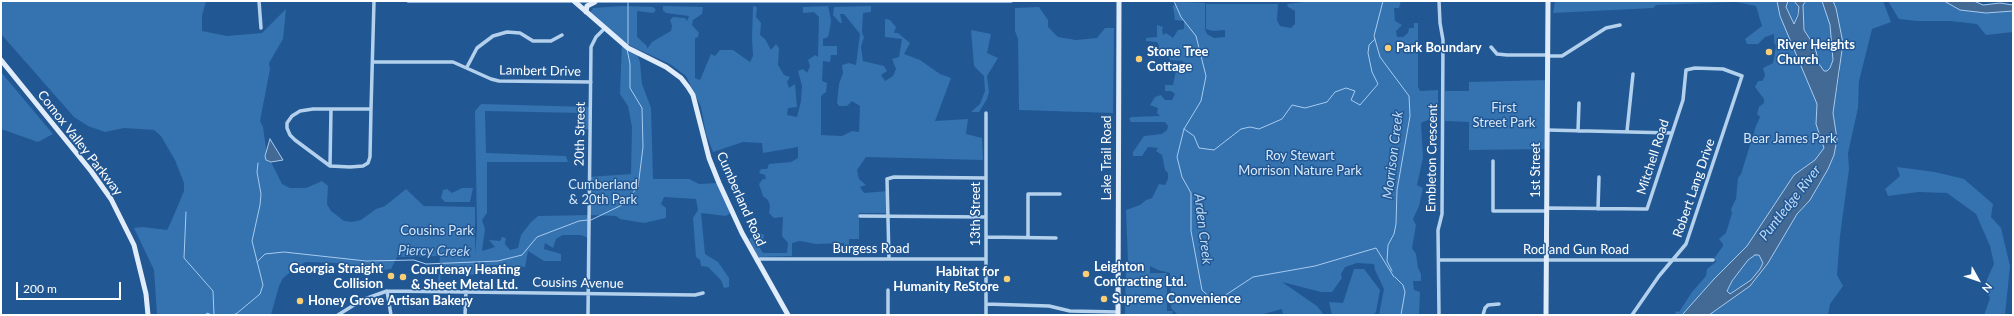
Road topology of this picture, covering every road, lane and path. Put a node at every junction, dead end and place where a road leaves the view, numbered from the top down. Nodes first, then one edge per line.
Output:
1 (259, 1) edge
2 (374, 1) edge
3 (408, 1) edge
4 (575, 1) edge
5 (691, 1) edge
6 (868, 1) edge
7 (1010, 1) edge
8 (1119, 1) edge
9 (1440, 1) edge
10 (1548, 1) edge
11 (595, 2) edge
12 (586, 12) junction
13 (1620, 25) dead end
14 (261, 28) dead end
15 (604, 29) junction
16 (562, 35) dead end
17 (1491, 47) dead end
18 (1548, 56) junction
19 (1, 60) edge
20 (373, 62) junction
21 (467, 68) junction
22 (1633, 74) dead end
23 (1742, 76) joint
24 (590, 82) junction
25 (1578, 103) dead end
26 (331, 109) junction
27 (371, 109) junction
28 (986, 113) dead end
29 (1547, 130) junction
30 (1578, 131) junction
31 (1627, 131) junction
32 (1672, 133) junction
33 (1494, 161) dead end
34 (330, 166) junction
35 (1599, 177) dead end
36 (986, 178) junction
37 (1060, 194) dead end
38 (1598, 209) junction
39 (1547, 210) junction
40 (860, 216) dead end
41 (888, 216) junction
42 (986, 217) junction
43 (986, 237) junction
44 (1028, 237) junction
45 (1056, 238) dead end
46 (889, 259) junction
47 (986, 259) junction
48 (1439, 260) junction
49 (1546, 260) junction
50 (1672, 260) junction
51 (1713, 260) dead end
52 (757, 261) junction
53 (888, 290) dead end
54 (388, 291) junction
55 (466, 292) junction
56 (703, 293) dead end
57 (588, 294) junction
58 (986, 304) junction
59 (1499, 304) dead end
60 (1118, 313) edge
61 (148, 315) edge
62 (338, 315) edge
63 (391, 315) edge
64 (466, 315) edge
65 (588, 315) edge
66 (788, 315) edge
67 (888, 315) edge
68 (986, 315) edge
69 (1439, 315) edge
70 (1483, 315) edge
71 (1546, 315) edge
72 (1632, 315) edge

1 - 14 street
2 - 20 street
3 - 4 street
4 - 11 street
4 - 12 street, Cumberland Road
5 - 6 street
5 - 11 street
6 - 7 street
8 - 60 street, Lake Trail Road
9 - 48 street, Embleton Crescent
10 - 18 street, 1st Street
11 - 12 street
12 - 15 street, Cumberland Road
13 - 18 street
15 - 24 street, 20th Street
15 - 52 street, Cumberland Road
16 - 21 street
17 - 18 street
18 - 29 street, 1st Street
19 - 61 street, Comox Valley Parkway
20 - 21 street, Lambert Drive
20 - 27 street
21 - 24 street, Lambert Drive
22 - 31 street
23 - 32 street, Mitchell Road
23 - 50 street, Robert Lang Drive
24 - 57 street, 20th Street
25 - 30 street
26 - 27 street
26 - 34 street
26 - 34 street
27 - 34 street
28 - 36 street, 13th Street
29 - 30 street
29 - 39 street, 1st Street
30 - 31 street
31 - 32 street
32 - 38 street, Mitchell Road
33 - 39 street, Mitchell Road
35 - 38 street
36 - 41 street
36 - 42 street, 13th Street
37 - 44 street
38 - 39 street, Mitchell Road
39 - 49 street, 1st Street
40 - 41 street
41 - 42 street
41 - 46 street
42 - 43 street, 13th Street
43 - 44 street
43 - 47 street, 13th Street
44 - 45 street
46 - 47 street, Burgess Road
46 - 52 street, Burgess Road
47 - 58 street, 13th Street
48 - 49 street, Rod and Gun Road
48 - 69 street, Embleton Crescent
49 - 50 street, Rod and Gun Road
49 - 71 street, 1st Street
50 - 51 street, Rod and Gun Road
50 - 72 street, Robert Lang Drive
52 - 66 street, Cumberland Road
53 - 67 street
54 - 55 street, Cousins Avenue
54 - 62 street, Cousins Avenue
54 - 63 street
55 - 57 street, Cousins Avenue
55 - 64 street
56 - 57 street, Cousins Avenue
57 - 65 street, 20th Street
58 - 60 street
58 - 68 street, 13th Street
59 - 70 street

